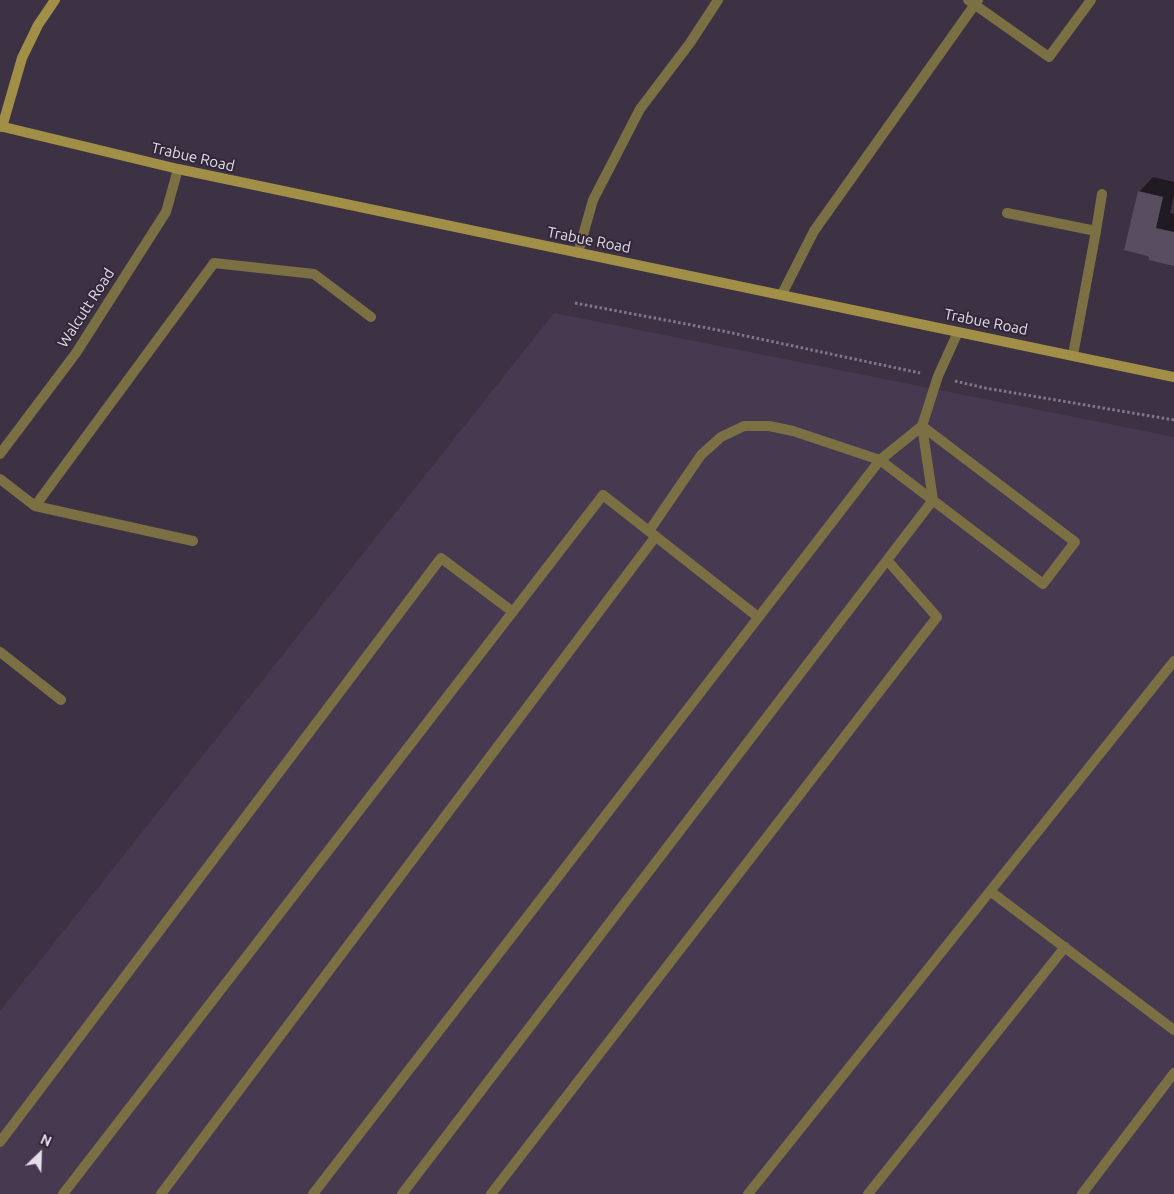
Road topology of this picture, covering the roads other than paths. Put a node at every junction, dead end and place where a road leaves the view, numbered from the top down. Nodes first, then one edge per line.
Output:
1 (55, 0) edge
2 (718, 0) edge
3 (1091, 0) edge
4 (973, 2) edge
5 (1, 127) edge
6 (178, 169) junction
7 (1102, 194) dead end
8 (1007, 213) dead end
9 (1096, 231) junction
10 (578, 252) junction
11 (782, 294) junction
12 (371, 317) dead end
13 (958, 332) junction
14 (1073, 355) junction
15 (1174, 377) edge
16 (922, 426) junction
17 (0, 454) edge
18 (880, 460) junction
19 (0, 479) edge
20 (933, 500) junction
21 (36, 506) junction
22 (652, 533) junction
23 (193, 541) dead end
24 (888, 560) junction
25 (513, 612) junction
26 (758, 617) junction
27 (0, 652) edge
28 (1174, 661) edge
29 (62, 700) dead end
30 (990, 891) junction
31 (1065, 947) junction
32 (1174, 1030) edge
33 (1174, 1074) edge
34 (0, 1142) edge
35 (63, 1194) edge
36 (161, 1194) edge
37 (313, 1194) edge
38 (402, 1194) edge
39 (491, 1194) edge
40 (748, 1194) edge
41 (868, 1194) edge
42 (1082, 1194) edge

1 - 5 main road
2 - 10 street
3 - 4 street
4 - 11 street
5 - 6 main road, Trabue Road
6 - 10 main road, Trabue Road
6 - 17 street, Walcutt Road
7 - 9 street
8 - 9 street
9 - 14 street
10 - 11 main road, Trabue Road
11 - 13 main road, Trabue Road
12 - 21 street
13 - 14 main road, Trabue Road
13 - 16 street
14 - 15 main road, Trabue Road
16 - 18 street
16 - 20 street
16 - 20 street
18 - 20 street
18 - 22 street
18 - 26 street
19 - 21 street
20 - 24 street
21 - 23 street
22 - 25 street
22 - 26 street
22 - 36 street
24 - 38 street
24 - 39 street
25 - 34 street
25 - 35 street
26 - 37 street
27 - 29 street
28 - 30 street
30 - 31 street
30 - 40 street
31 - 32 street
31 - 41 street
33 - 42 street

